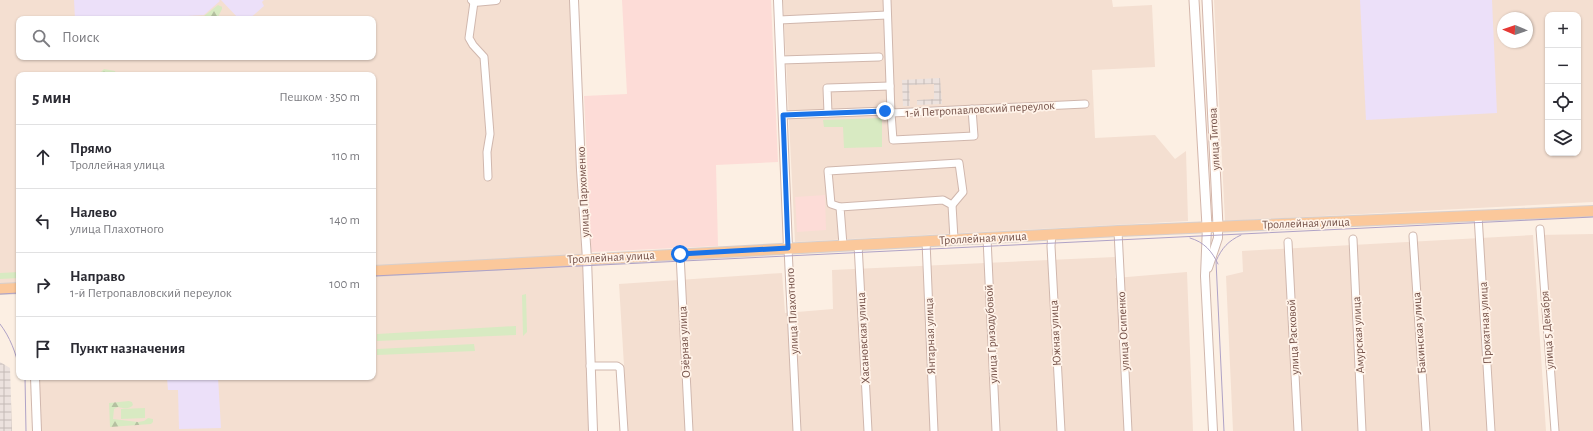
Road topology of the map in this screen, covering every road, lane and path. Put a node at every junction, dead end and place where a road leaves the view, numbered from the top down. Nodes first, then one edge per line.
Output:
1 (496, 0) edge
2 (574, 0) edge
3 (778, 0) edge
4 (887, 0) edge
5 (1194, 0) edge
6 (1207, 0) edge
7 (473, 1) edge
8 (887, 15) junction
9 (779, 20) junction
10 (879, 57) dead end
11 (781, 60) junction
12 (890, 86) junction
13 (1085, 104) dead end
14 (972, 108) junction
15 (888, 112) junction
16 (828, 113) junction
17 (783, 115) junction
18 (488, 178) dead end
19 (952, 204) junction
20 (840, 206) junction
21 (1593, 210) edge
22 (1478, 215) junction
23 (1207, 226) junction
24 (1218, 226) junction
25 (1540, 229) dead end
26 (1118, 231) junction
27 (1052, 234) junction
28 (1413, 236) dead end
29 (987, 238) junction
30 (954, 239) junction
31 (1353, 239) dead end
32 (926, 241) junction
33 (1288, 242) dead end
34 (858, 244) junction
35 (843, 245) junction
36 (788, 248) junction
37 (680, 254) junction
38 (587, 258) junction
39 (376, 271) edge
40 (1205, 276) junction
41 (16, 288) edge
42 (0, 289) edge
43 (590, 366) junction
44 (35, 380) edge
45 (37, 431) edge
46 (593, 431) edge
47 (624, 431) edge
48 (689, 431) edge
49 (797, 431) edge
50 (868, 431) edge
51 (934, 431) edge
52 (996, 431) edge
53 (1061, 431) edge
54 (1128, 431) edge
55 (1213, 431) edge
56 (1298, 431) edge
57 (1362, 431) edge
58 (1426, 431) edge
59 (1491, 431) edge
60 (1555, 431) edge

1 - 7 street
2 - 38 street, улица Пархоменко
3 - 9 street, улица Плахотного
4 - 8 street, 1-й Петропавловский переулок
5 - 23 main road, улица Титова
6 - 24 main road, улица Титова
7 - 18 street
8 - 9 street
8 - 12 street, 1-й Петропавловский переулок
9 - 11 street, улица Плахотного
10 - 11 street
11 - 17 street, улица Плахотного
12 - 15 street, 1-й Петропавловский переулок
12 - 16 street
13 - 14 street, 1-й Петропавловский переулок
14 - 15 street, 1-й Петропавловский переулок
14 - 15 street
15 - 16 street, 1-й Петропавловский переулок
16 - 17 street, 1-й Петропавловский переулок
17 - 36 street, улица Плахотного
19 - 20 street
19 - 20 street
19 - 30 street
20 - 35 street
21 - 22 main road, Троллейная улица
22 - 24 main road, Троллейная улица
22 - 59 street, Прокатная улица
23 - 24 main road, Троллейная улица
23 - 26 main road, Троллейная улица
23 - 40 street, улица Титова
24 - 40 street, улица Титова
25 - 60 street, улица 5 Декабря
26 - 27 main road, Троллейная улица
26 - 54 street, улица Осипенко
27 - 29 main road, Троллейная улица
27 - 53 street, Южная улица
28 - 58 street, Бакинская улица
29 - 30 main road, Троллейная улица
29 - 52 street, улица Гризодубовой
30 - 32 main road, Троллейная улица
31 - 57 street, Амурская улица
32 - 34 main road, Троллейная улица
32 - 51 street, Янтарная улица
33 - 56 street, улица Расковой
34 - 35 main road, Троллейная улица
34 - 50 street, Хасановская улица
35 - 36 main road, Троллейная улица
36 - 37 main road, Троллейная улица
36 - 49 street, улица Плахотного
37 - 38 main road, Троллейная улица
37 - 48 street, Озёрная улица
38 - 39 main road, Троллейная улица
38 - 43 street, улица Пархоменко
40 - 55 street, улица Титова
41 - 42 main road
43 - 46 street, улица Пархоменко
43 - 47 street
44 - 45 street

